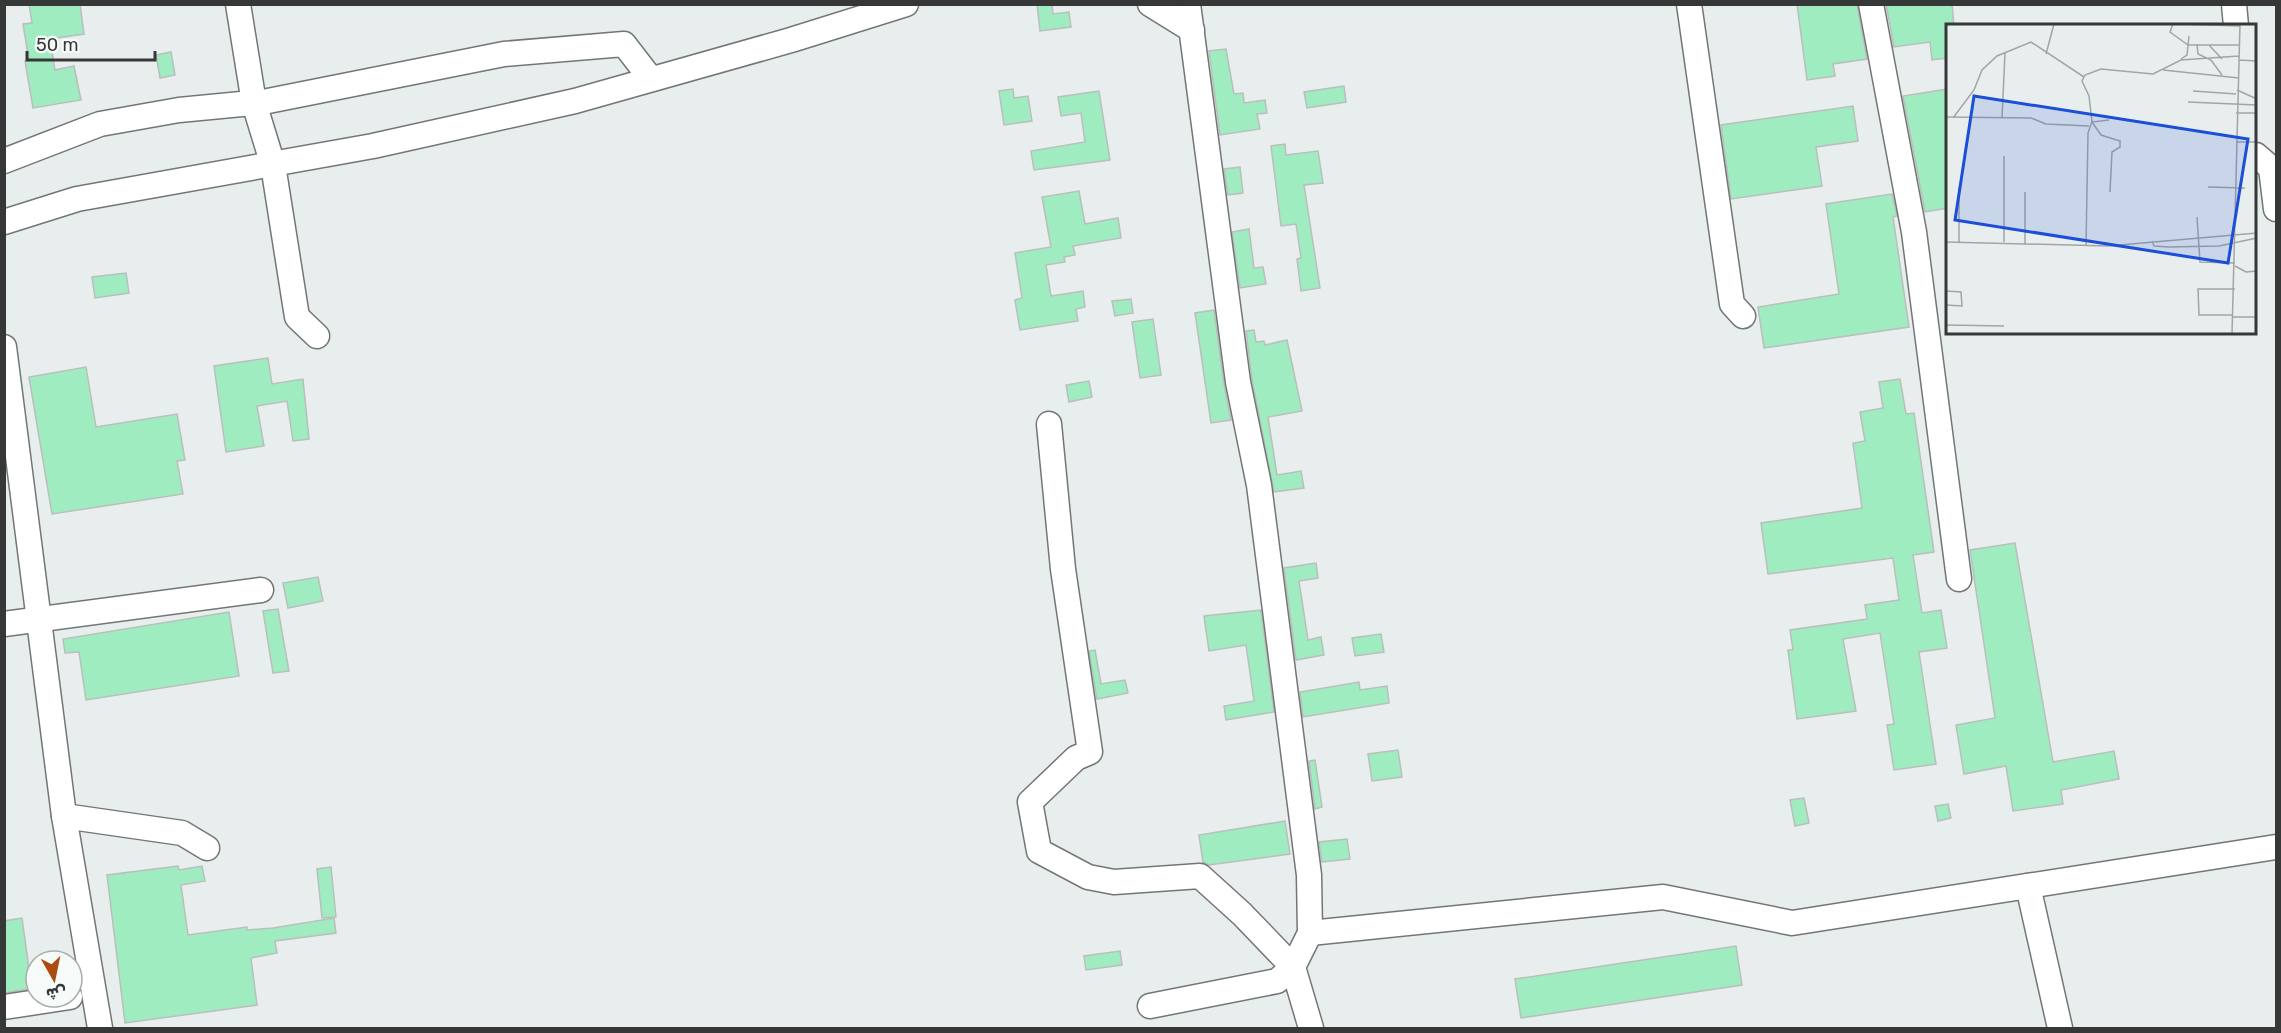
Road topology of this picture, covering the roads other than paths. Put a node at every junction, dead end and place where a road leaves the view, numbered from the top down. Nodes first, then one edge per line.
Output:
1 (238, 4) edge
2 (906, 4) edge
3 (1150, 4) edge
4 (1188, 4) edge
5 (1689, 4) edge
6 (1872, 4) edge
7 (2234, 4) edge
8 (2236, 24) edge
9 (1192, 30) junction
10 (651, 79) junction
11 (254, 103) junction
12 (2257, 156) edge
13 (4, 161) edge
14 (273, 165) junction
15 (2277, 209) edge
16 (4, 222) edge
17 (1743, 316) dead end
18 (317, 336) dead end
19 (4, 348) edge
20 (1049, 424) dead end
21 (1959, 579) dead end
22 (261, 590) dead end
23 (39, 621) junction
24 (4, 624) edge
25 (64, 816) junction
26 (207, 848) dead end
27 (2277, 848) edge
28 (2028, 886) junction
29 (1310, 933) junction
30 (75, 949) edge
31 (1293, 968) junction
32 (24, 1004) edge
33 (84, 1004) edge
34 (1150, 1006) dead end
35 (4, 1007) edge
36 (100, 1029) edge
37 (1311, 1029) edge
38 (2060, 1029) edge

1 - 11 street
2 - 10 street
3 - 9 street
4 - 9 street
5 - 17 street
6 - 21 street
7 - 8 street
9 - 29 street
10 - 11 street
10 - 14 street
11 - 13 street
11 - 14 street
12 - 15 street
14 - 16 street
14 - 18 street
19 - 23 street
20 - 31 street
22 - 23 street
23 - 24 street
23 - 25 street
25 - 26 street
25 - 30 street
27 - 28 street
28 - 29 street
28 - 38 street
29 - 31 street
31 - 34 street
31 - 37 street
32 - 35 street
33 - 36 street

